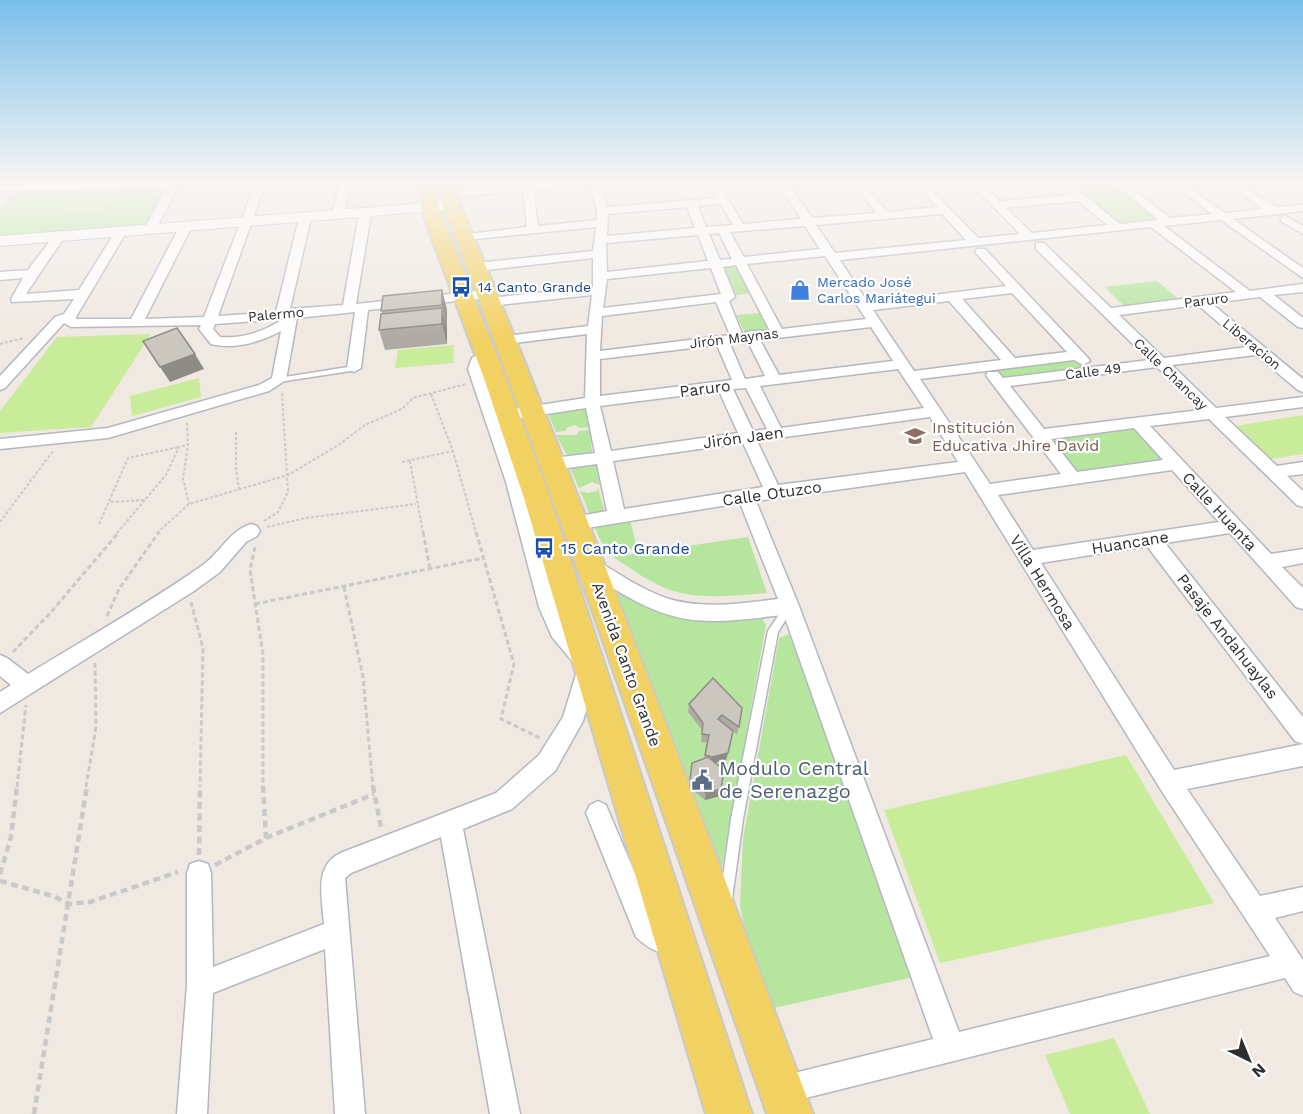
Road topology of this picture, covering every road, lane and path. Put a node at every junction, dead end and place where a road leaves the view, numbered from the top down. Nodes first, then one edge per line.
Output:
1 (84, 234) edge
2 (119, 234) edge
3 (182, 234) edge
4 (241, 234) edge
5 (302, 234) edge
6 (363, 234) edge
7 (456, 234) edge
8 (463, 234) edge
9 (494, 234) edge
10 (601, 234) edge
11 (689, 234) edge
12 (704, 234) edge
13 (725, 234) edge
14 (817, 234) edge
15 (966, 234) edge
16 (1047, 234) edge
17 (1120, 234) edge
18 (1175, 234) edge
19 (1247, 234) edge
20 (59, 236) junction
21 (1029, 236) joint
22 (465, 237) junction
23 (0, 241) edge
24 (1040, 246) junction
25 (600, 247) junction
26 (978, 247) junction
27 (833, 259) junction
28 (738, 260) junction
29 (716, 263) junction
30 (477, 267) junction
31 (32, 273) junction
32 (1303, 274) edge
33 (0, 276) edge
34 (600, 283) junction
35 (1303, 288) edge
36 (1015, 289) junction
37 (1263, 293) junction
38 (83, 294) junction
39 (1248, 295) junction
40 (952, 296) junction
41 (480, 298) junction
42 (721, 298) junction
43 (1201, 301) junction
44 (356, 308) junction
45 (1108, 312) junction
46 (597, 313) junction
47 (870, 314) junction
48 (288, 316) junction
49 (69, 317) junction
50 (208, 320) junction
51 (136, 323) junction
52 (1303, 324) edge
53 (594, 329) junction
54 (777, 332) junction
55 (744, 336) junction
56 (721, 339) junction
57 (1258, 350) junction
58 (1077, 355) junction
59 (593, 356) junction
60 (490, 358) junction
61 (1011, 363) junction
62 (1159, 363) junction
63 (987, 366) junction
64 (354, 368) joint
65 (906, 370) junction
66 (1093, 371) junction
67 (774, 379) junction
68 (279, 380) junction
69 (746, 382) junction
70 (1000, 383) junction
71 (0, 385) edge
72 (724, 386) junction
73 (1303, 387) edge
74 (430, 394) junction
75 (592, 402) junction
76 (1303, 402) edge
77 (186, 412) junction
78 (933, 412) junction
79 (521, 413) junction
80 (1211, 413) junction
81 (1137, 422) junction
82 (236, 432) dead end
83 (776, 433) junction
84 (1040, 435) junction
85 (92, 436) junction
86 (746, 436) junction
87 (0, 444) edge
88 (188, 445) junction
89 (179, 447) junction
90 (453, 451) junction
91 (604, 456) junction
92 (410, 460) junction
93 (402, 462) dead end
94 (553, 464) junction
95 (1176, 464) junction
96 (969, 466) junction
97 (1303, 468) edge
98 (1274, 472) junction
99 (288, 475) junction
100 (1073, 478) junction
101 (239, 489) junction
102 (986, 491) junction
103 (772, 492) junction
104 (746, 496) junction
105 (145, 500) junction
106 (1303, 501) edge
107 (110, 502) junction
108 (189, 504) junction
109 (416, 504) junction
110 (617, 516) junction
111 (0, 522) edge
112 (575, 523) junction
113 (99, 524) dead end
114 (1233, 525) junction
115 (251, 531) junction
116 (1152, 539) junction
117 (1303, 556) edge
118 (483, 558) junction
119 (1028, 558) junction
120 (1267, 562) junction
121 (590, 565) junction
122 (430, 569) junction
123 (187, 586) junction
124 (344, 587) junction
125 (1303, 601) edge
126 (255, 604) junction
127 (790, 606) junction
128 (95, 642) junction
129 (1, 664) edge
130 (589, 666) junction
131 (28, 686) junction
132 (0, 703) edge
133 (1303, 734) edge
134 (556, 746) junction
135 (1303, 755) edge
136 (1169, 782) junction
137 (374, 794) junction
138 (598, 813) dead end
139 (450, 822) junction
140 (266, 838) junction
141 (385, 848) junction
142 (199, 869) junction
143 (0, 874) edge
144 (0, 881) edge
145 (1303, 899) edge
146 (69, 904) junction
147 (1255, 910) junction
148 (719, 918) junction
149 (336, 932) junction
150 (674, 940) junction
151 (1296, 973) edge
152 (200, 985) junction
153 (951, 1050) junction
154 (786, 1102) edge
155 (34, 1114) edge
156 (192, 1114) edge
157 (350, 1114) edge
158 (505, 1114) edge
159 (729, 1114) edge

1 - 20 street
2 - 38 street
3 - 51 street
4 - 50 street
5 - 48 street
6 - 44 street
7 - 41 main road, Avenida Canto Grande
8 - 22 main road, Avenida Canto Grande
9 - 22 street
10 - 25 street
11 - 25 street
12 - 29 street
13 - 28 street
14 - 27 street, Villa Hermosa
15 - 26 street
16 - 21 street
17 - 24 street
18 - 39 street
19 - 32 street
20 - 23 street
20 - 31 street
21 - 26 street
22 - 30 main road, Avenida Canto Grande
24 - 26 street
24 - 45 street, Calle Chancay
25 - 30 street
25 - 34 street
26 - 27 street, Palermo
26 - 36 street
27 - 28 street, Palermo
27 - 47 street, Villa Hermosa
28 - 29 street, Palermo
28 - 54 street
29 - 34 street, Palermo
29 - 42 street
30 - 41 main road, Avenida Canto Grande
31 - 33 street
31 - 38 street
34 - 41 street, Palermo
34 - 46 street
35 - 37 street, Paruro
36 - 40 street, Jirón Maynas
36 - 58 street
37 - 39 street, Paruro
37 - 52 street
38 - 49 street
39 - 43 street, Paruro
40 - 47 street, Jirón Maynas
40 - 61 street
41 - 44 street, Palermo
41 - 60 main road, Avenida Canto Grande
42 - 46 street
42 - 55 street
43 - 45 street, Paruro
43 - 57 street, Liberacion
44 - 48 street, Palermo
44 - 64 street
45 - 62 street, Calle Chancay
46 - 53 street
47 - 54 street, Jirón Maynas
47 - 65 street, Villa Hermosa
48 - 50 street, Palermo
48 - 50 street
48 - 68 street
49 - 51 street, Palermo
49 - 71 street
50 - 51 street, Palermo
53 - 59 street
53 - 60 street
54 - 55 street, Jirón Maynas
55 - 56 street, Jirón Maynas
55 - 67 street
56 - 59 street, Jirón Maynas
56 - 69 street
57 - 62 street, Calle 49
57 - 73 street, Liberacion
58 - 61 street, Paruro
58 - 66 street
59 - 75 street
60 - 74 path
60 - 79 main road, Avenida Canto Grande
60 - 130 street
61 - 63 street, Paruro
62 - 66 street, Calle 49
62 - 80 street, Calle Chancay
63 - 65 street, Paruro
63 - 70 street
64 - 68 lane
65 - 67 street, Paruro
65 - 78 street, Villa Hermosa
66 - 70 street, Calle 49
67 - 69 street, Paruro
68 - 77 street
68 - 99 path
69 - 72 street, Paruro
69 - 83 street
70 - 84 street
72 - 75 street, Paruro
72 - 86 street
74 - 90 path
74 - 99 path
75 - 79 street, Paruro
75 - 91 street
76 - 80 street
77 - 85 street
77 - 88 path
78 - 83 street, Jirón Jaen
78 - 96 street, Villa Hermosa
79 - 94 main road, Avenida Canto Grande
79 - 130 main road, Avenida Canto Grande
80 - 81 street
80 - 98 street, Calle Chancay
81 - 84 street
81 - 95 street, Calle Huanta
82 - 101 path
83 - 86 street, Jirón Jaen
84 - 100 street
85 - 87 street
85 - 111 path
86 - 91 street, Jirón Jaen
86 - 103 street
88 - 89 path
88 - 108 path
89 - 105 path
89 - 107 path
90 - 92 path
90 - 118 path
91 - 94 street, Jirón Jaen
91 - 110 street
92 - 93 path
92 - 109 path
94 - 112 main road, Avenida Canto Grande
95 - 100 street
95 - 114 street, Calle Huanta
96 - 102 street, Villa Hermosa
96 - 103 street, Calle Otuzco
97 - 98 street
98 - 106 street, Calle Chancay
99 - 101 path
99 - 115 path
100 - 102 street
101 - 108 path
102 - 119 street, Villa Hermosa
103 - 104 street, Calle Otuzco
104 - 110 street, Calle Otuzco
104 - 127 street
105 - 107 path
105 - 129 path
107 - 113 path
108 - 128 path
109 - 115 path
109 - 122 path
110 - 112 street, Calle Otuzco
112 - 121 main road, Avenida Canto Grande
114 - 116 street, Huancane
114 - 120 street, Calle Huanta
115 - 123 street
115 - 126 path
116 - 119 street, Huancane
116 - 133 street, Pasaje Andahuaylas
117 - 120 street
118 - 122 path
118 - 134 path
119 - 136 street, Villa Hermosa
120 - 125 street, Calle Huanta
121 - 127 street
121 - 148 main road, Avenida Canto Grande
122 - 124 path
123 - 128 street
123 - 142 path
124 - 126 path
124 - 137 path
126 - 140 path
127 - 148 lane
127 - 153 street
128 - 131 street
128 - 146 path
129 - 131 street
130 - 134 street
130 - 150 main road, Avenida Canto Grande
131 - 132 street
131 - 143 path
134 - 139 street
135 - 136 street
136 - 147 street, Villa Hermosa
137 - 140 path
137 - 141 path
138 - 150 street
139 - 141 street
139 - 158 street
140 - 142 path
141 - 149 street
142 - 146 path
142 - 152 street
144 - 146 path
145 - 147 street
146 - 155 path
147 - 151 street, Villa Hermosa
148 - 154 main road, Avenida Canto Grande
149 - 152 street
149 - 157 street
150 - 159 main road, Avenida Canto Grande
151 - 153 street
152 - 156 street
153 - 154 street

